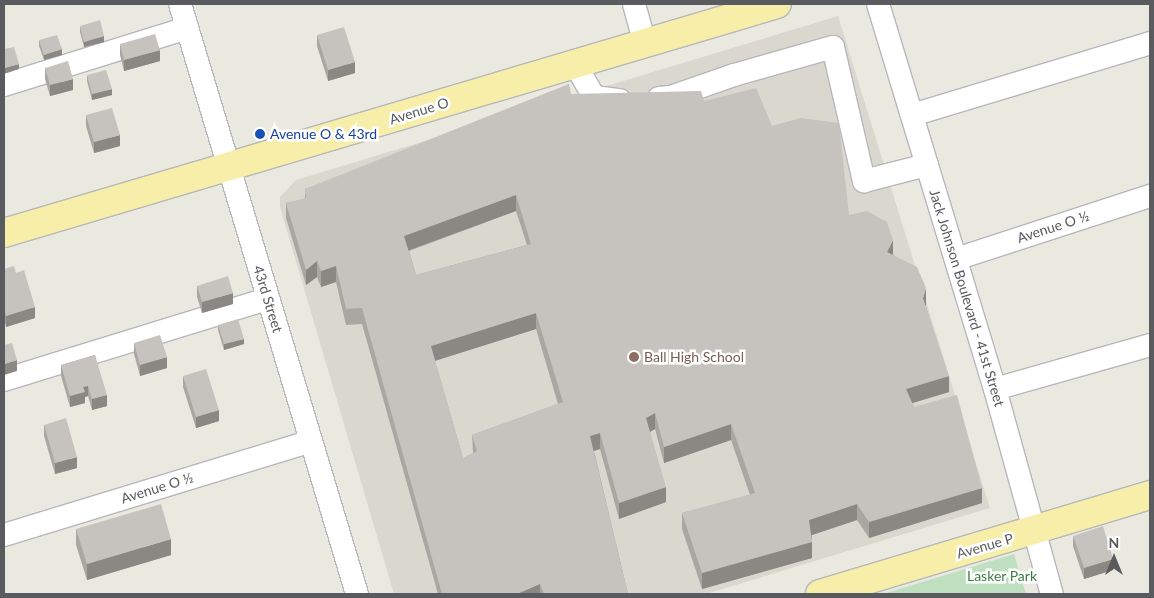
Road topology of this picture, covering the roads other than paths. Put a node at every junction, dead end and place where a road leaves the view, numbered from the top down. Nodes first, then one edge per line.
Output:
1 (180, 4) edge
2 (634, 4) edge
3 (777, 4) edge
4 (878, 4) edge
5 (187, 28) junction
6 (1150, 43) edge
7 (645, 44) junction
8 (575, 64) junction
9 (4, 85) edge
10 (912, 115) junction
11 (927, 165) junction
12 (227, 169) junction
13 (1150, 196) edge
14 (4, 233) edge
15 (956, 259) junction
16 (268, 299) junction
17 (1150, 345) edge
18 (4, 380) edge
19 (995, 390) junction
20 (311, 442) junction
21 (1150, 496) edge
22 (1033, 532) junction
23 (4, 535) edge
24 (357, 594) edge
25 (820, 594) edge
26 (1052, 594) edge

1 - 5 street, 43rd Street
2 - 7 street
3 - 7 main road, Avenue O
4 - 10 street, Jack Johnson Boulevard - 41st Street
5 - 9 street
5 - 12 street, 43rd Street
6 - 10 street
7 - 8 main road, Avenue O
8 - 11 street
8 - 12 main road, Avenue O
10 - 11 street, Jack Johnson Boulevard - 41st Street
11 - 15 street, Jack Johnson Boulevard - 41st Street
12 - 14 main road, Avenue O
12 - 16 street, 43rd Street
13 - 15 street, Avenue O ½
15 - 19 street, Jack Johnson Boulevard - 41st Street
16 - 18 street
16 - 20 street, 43rd Street
17 - 19 street
19 - 22 street, Jack Johnson Boulevard - 41st Street
20 - 23 street, Avenue O ½
20 - 24 street, 43rd Street
21 - 22 main road, Avenue P
22 - 25 main road, Avenue P
22 - 26 street, Jack Johnson Boulevard - 41st Street

